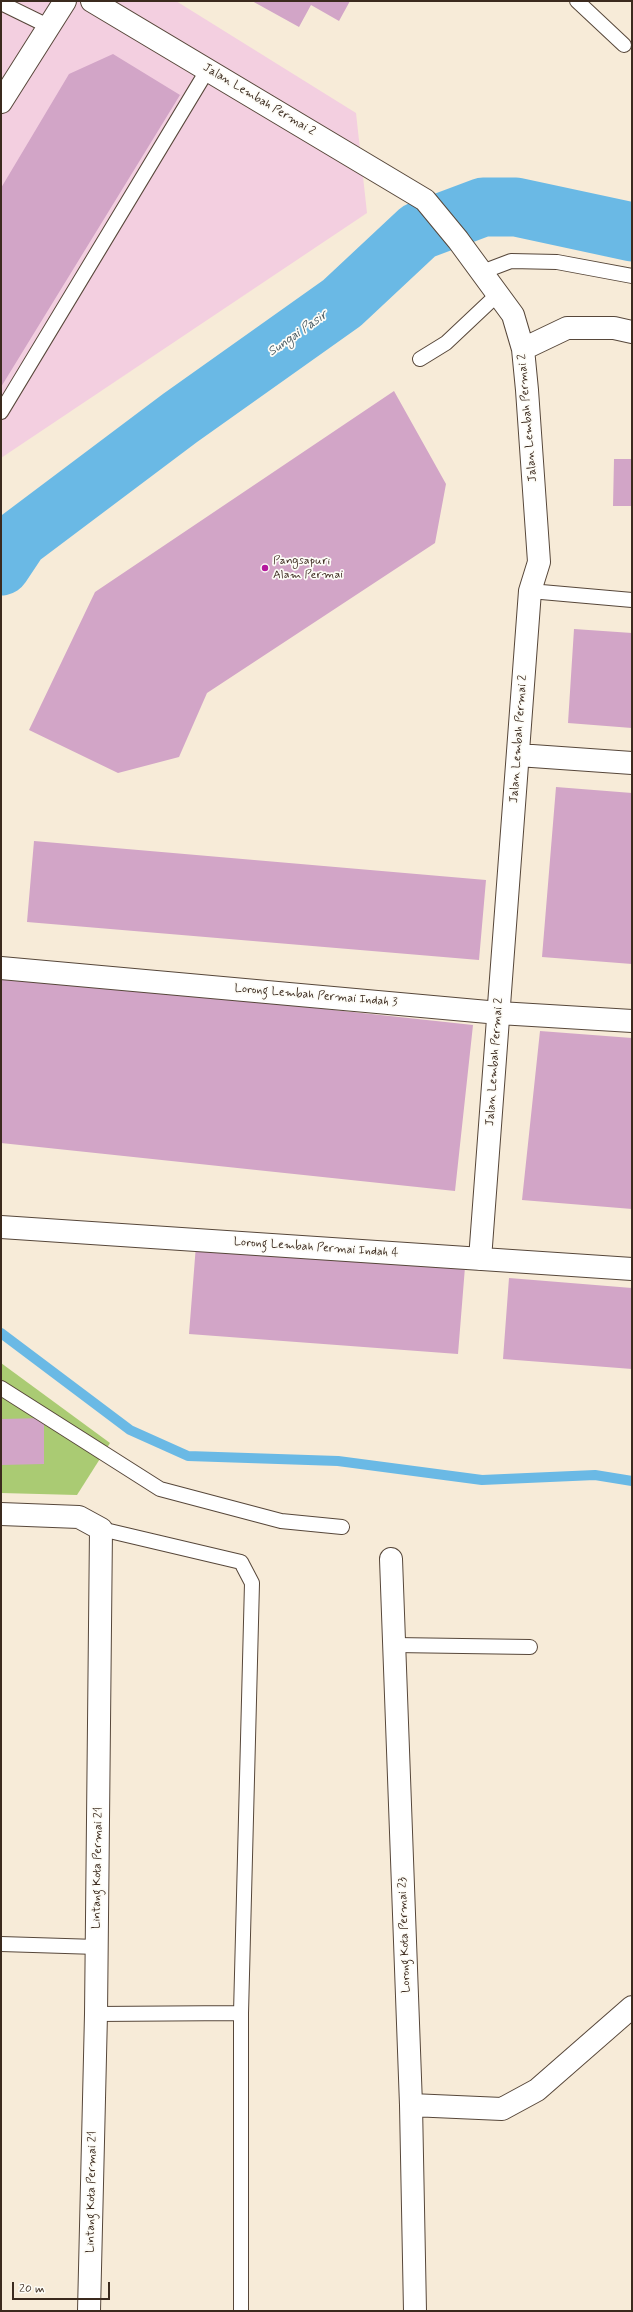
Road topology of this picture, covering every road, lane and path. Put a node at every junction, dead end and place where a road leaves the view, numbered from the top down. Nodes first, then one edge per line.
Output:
1 (65, 1) edge
2 (92, 1) edge
3 (577, 1) edge
4 (1, 3) edge
5 (48, 26) junction
6 (624, 45) dead end
7 (208, 69) junction
8 (1, 102) edge
9 (482, 272) junction
10 (632, 276) edge
11 (498, 294) junction
12 (632, 332) edge
13 (523, 349) junction
14 (420, 359) dead end
15 (1, 412) edge
16 (530, 591) junction
17 (632, 600) edge
18 (518, 756) junction
19 (632, 763) edge
20 (1, 968) edge
21 (499, 1013) junction
22 (632, 1021) edge
23 (1, 1227) edge
24 (480, 1259) junction
25 (632, 1269) edge
26 (1, 1388) edge
27 (1, 1514) edge
28 (342, 1527) dead end
29 (101, 1529) junction
30 (392, 1559) dead end
31 (395, 1645) junction
32 (530, 1648) dead end
33 (1, 1944) edge
34 (97, 1947) junction
35 (632, 2007) edge
36 (241, 2013) junction
37 (96, 2014) junction
38 (411, 2105) junction
39 (89, 2311) edge
40 (241, 2311) edge
41 (415, 2311) edge

1 - 5 street
2 - 7 street, Jalan Lembah Permai 2
3 - 6 lane
4 - 5 lane
5 - 8 street
7 - 9 street, Jalan Lembah Permai 2
7 - 15 lane
9 - 10 lane
9 - 11 street, Jalan Lembah Permai 2
11 - 13 street, Jalan Lembah Permai 2
11 - 14 lane
12 - 13 street
13 - 16 street, Jalan Lembah Permai 2
16 - 17 lane
16 - 18 street, Jalan Lembah Permai 2
18 - 19 street
18 - 21 street, Jalan Lembah Permai 2
20 - 21 street, Lorong Lembah Permai Indah 3
21 - 22 street, Lorong Lembah Permai Indah 3
21 - 24 street, Jalan Lembah Permai 2
23 - 24 street, Lorong Lembah Permai Indah 4
24 - 25 street, Lorong Lembah Permai Indah 4
26 - 28 lane
27 - 29 street
29 - 34 street, Lintang Kota Permai 21
29 - 36 lane
30 - 31 street, Lorong Kota Permai 23
31 - 32 lane
31 - 38 street, Lorong Kota Permai 23
33 - 34 lane
34 - 37 street, Lintang Kota Permai 21
35 - 38 street
36 - 37 lane
36 - 40 lane
37 - 39 street, Lintang Kota Permai 21
38 - 41 street, Lorong Kota Permai 23

